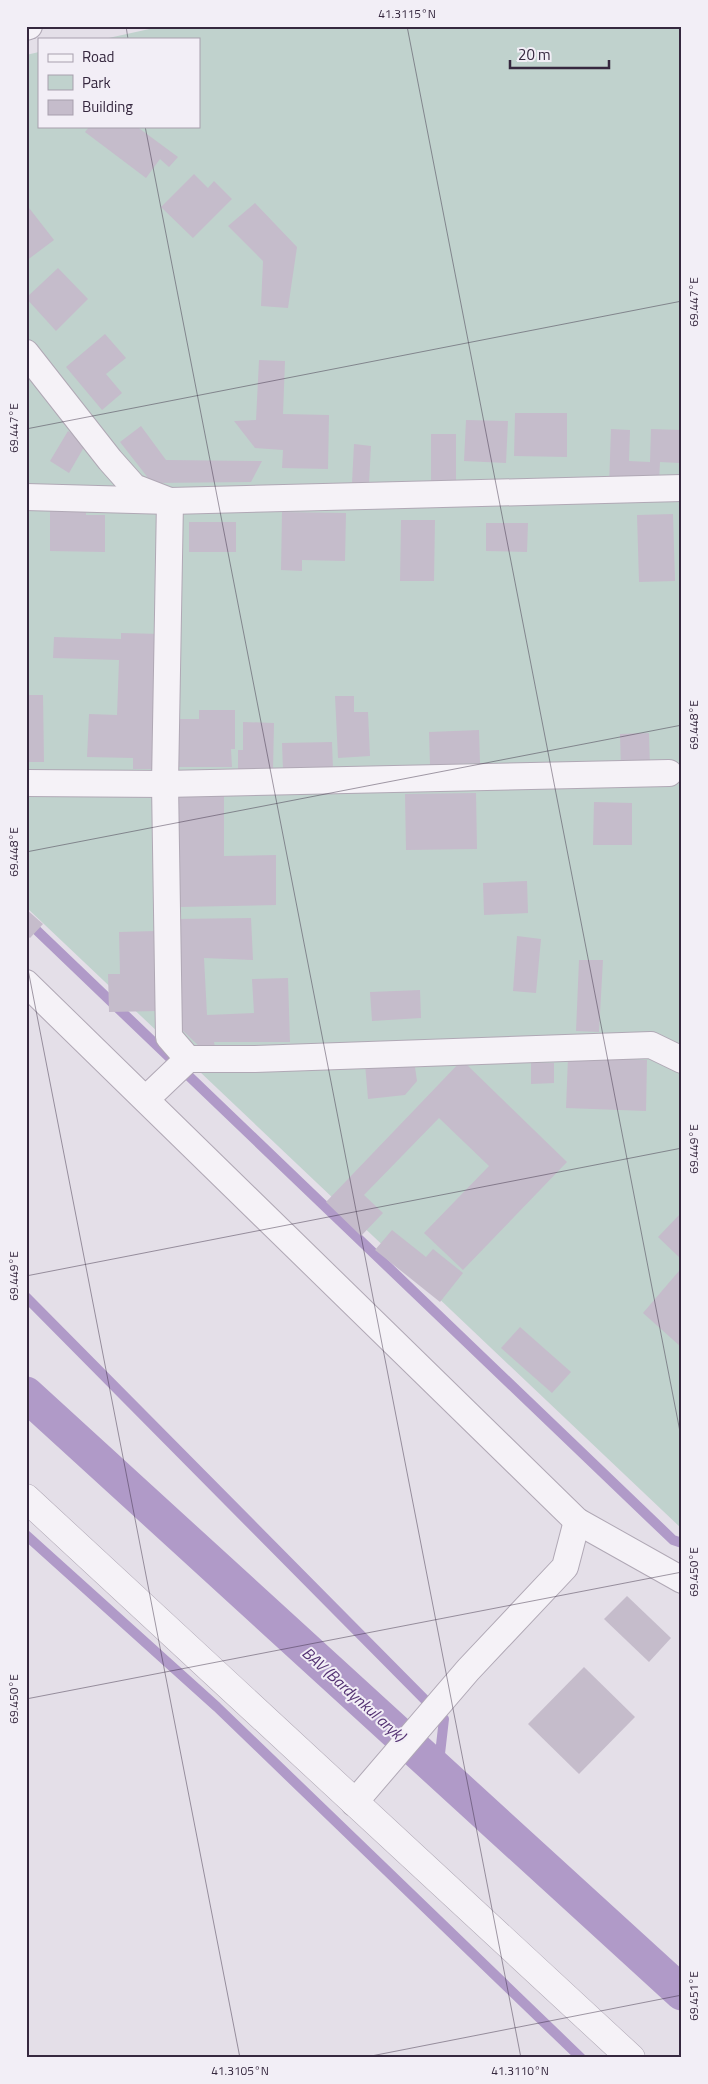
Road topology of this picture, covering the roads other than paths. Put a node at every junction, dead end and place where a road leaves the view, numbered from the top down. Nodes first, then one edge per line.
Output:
1 (26, 353) edge
2 (682, 488) edge
3 (26, 497) edge
4 (170, 501) junction
5 (669, 774) dead end
6 (26, 783) edge
7 (165, 784) junction
8 (26, 983) edge
9 (188, 1059) junction
10 (682, 1060) edge
11 (146, 1099) junction
12 (26, 1498) edge
13 (577, 1521) junction
14 (682, 1580) edge
15 (354, 1802) junction
16 (631, 2058) edge

1 - 4 street
2 - 4 street
3 - 4 street
4 - 7 street
5 - 7 street
6 - 7 street
7 - 9 street
8 - 11 street
9 - 10 street
9 - 11 street
11 - 13 street
12 - 15 street
13 - 14 street
13 - 15 street
15 - 16 street

